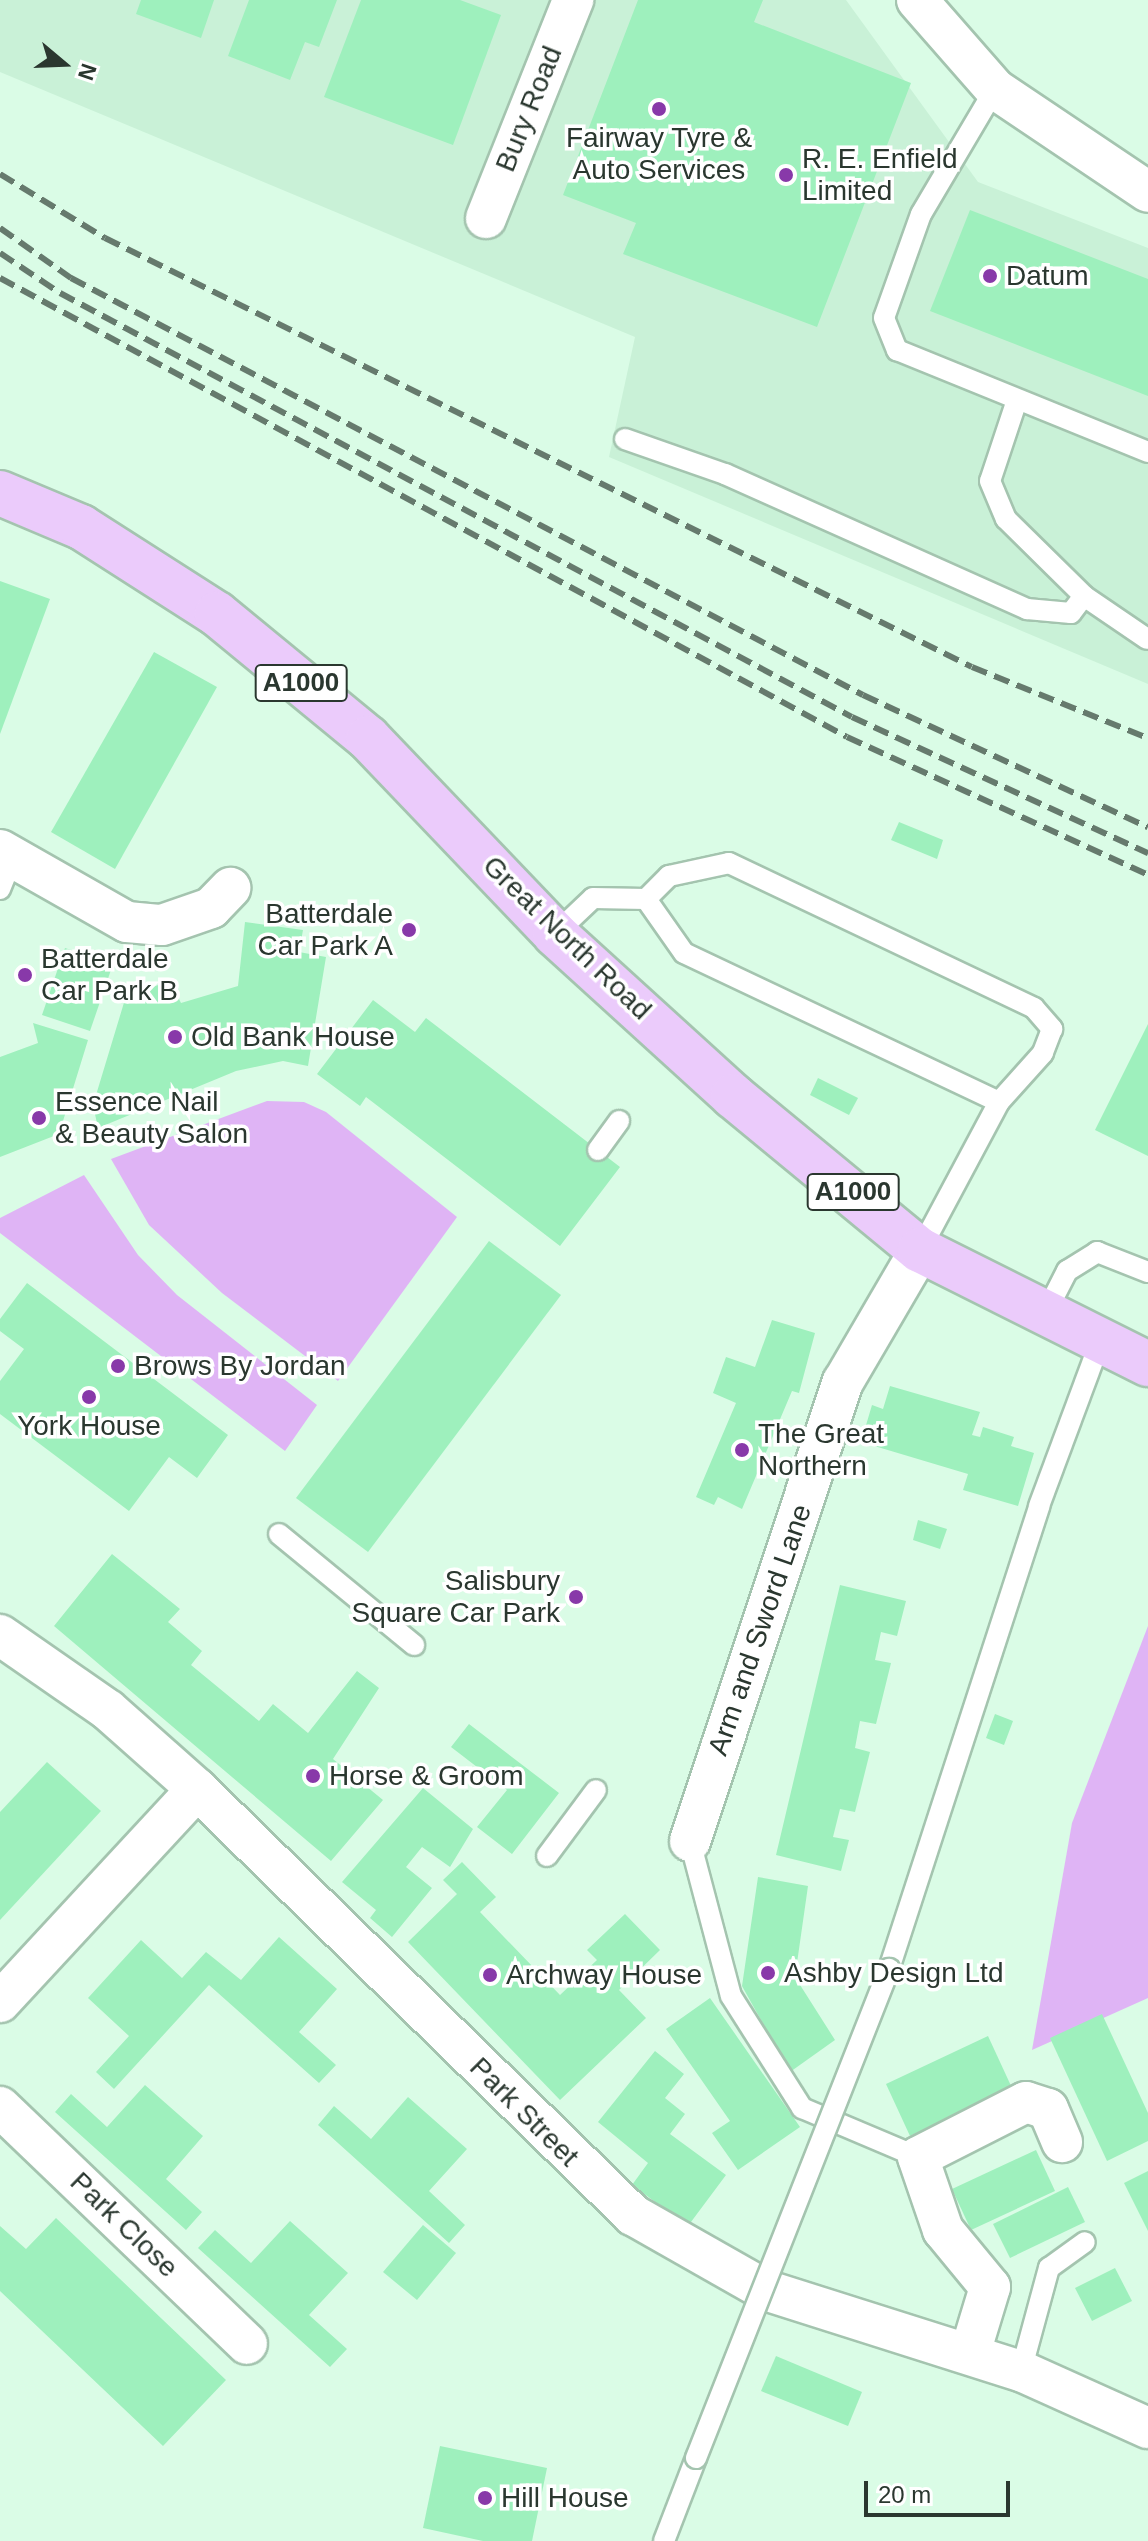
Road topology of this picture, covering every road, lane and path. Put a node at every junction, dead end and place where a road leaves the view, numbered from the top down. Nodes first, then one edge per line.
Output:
1 (573, 0) edge
2 (917, 0) edge
3 (995, 89) junction
4 (1148, 192) edge
5 (486, 218) dead end
6 (1016, 403) junction
7 (625, 439) dead end
8 (1148, 452) edge
9 (0, 493) edge
10 (1084, 596) junction
11 (1147, 639) edge
12 (4, 865) edge
13 (230, 888) dead end
14 (646, 899) junction
15 (555, 934) junction
16 (999, 1102) junction
17 (619, 1121) dead end
18 (598, 1150) dead end
19 (920, 1250) junction
20 (1148, 1272) edge
21 (1044, 1316) junction
22 (1099, 1345) junction
23 (1148, 1364) edge
24 (279, 1534) dead end
25 (0, 1635) edge
26 (414, 1645) dead end
27 (197, 1789) junction
28 (596, 1790) dead end
29 (690, 1841) joint
30 (547, 1856) dead end
31 (0, 2002) edge
32 (0, 2107) edge
33 (1062, 2142) dead end
34 (918, 2157) junction
35 (1085, 2242) dead end
36 (247, 2344) dead end
37 (970, 2353) junction
38 (1021, 2371) junction
39 (1148, 2428) edge
40 (664, 2541) edge

1 - 5 street, Bury Road
2 - 3 street
3 - 4 street
3 - 6 lane
6 - 8 lane
6 - 10 lane
7 - 10 lane
9 - 15 main road, Great North Road / A1000
10 - 11 lane
12 - 13 street
14 - 15 lane
14 - 16 lane
14 - 16 lane
15 - 19 main road, Great North Road / A1000
16 - 19 lane
17 - 18 lane
19 - 21 main road, Great North Road / A1000
19 - 29 street, Arm and Sword Lane
20 - 21 lane
21 - 22 main road, Great North Road / A1000
22 - 23 main road, Great North Road / A1000
22 - 40 lane, bridge
24 - 26 lane
25 - 27 street, Park Street
27 - 31 street
27 - 37 street, Park Street
28 - 30 lane
29 - 34 lane
32 - 36 street, Park Close
33 - 34 street
34 - 37 street
35 - 38 lane
37 - 38 street, Park Street
38 - 39 street, Park Street

